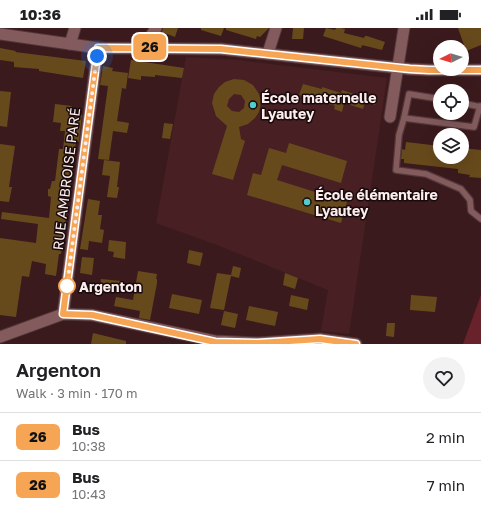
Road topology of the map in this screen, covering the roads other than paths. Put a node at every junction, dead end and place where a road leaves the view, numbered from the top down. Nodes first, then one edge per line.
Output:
1 (75, 28) edge
2 (156, 28) edge
3 (276, 28) edge
4 (404, 28) edge
5 (0, 34) edge
6 (70, 44) junction
7 (146, 47) junction
8 (98, 48) junction
9 (268, 53) junction
10 (397, 68) junction
11 (481, 70) edge
12 (433, 98) edge
13 (469, 104) edge
14 (480, 106) edge
15 (390, 117) dead end
16 (404, 118) junction
17 (481, 219) edge
18 (63, 314) junction
19 (0, 337) edge
20 (356, 344) edge

1 - 6 street
2 - 7 street
3 - 9 street
4 - 10 street
5 - 6 street
6 - 8 street
7 - 8 street
7 - 9 street
8 - 18 street, RUE AMBROISE PARÉ
9 - 10 street
10 - 11 street
10 - 15 street
12 - 16 lane
13 - 14 lane
14 - 16 lane
16 - 17 lane
18 - 19 street
18 - 20 street

